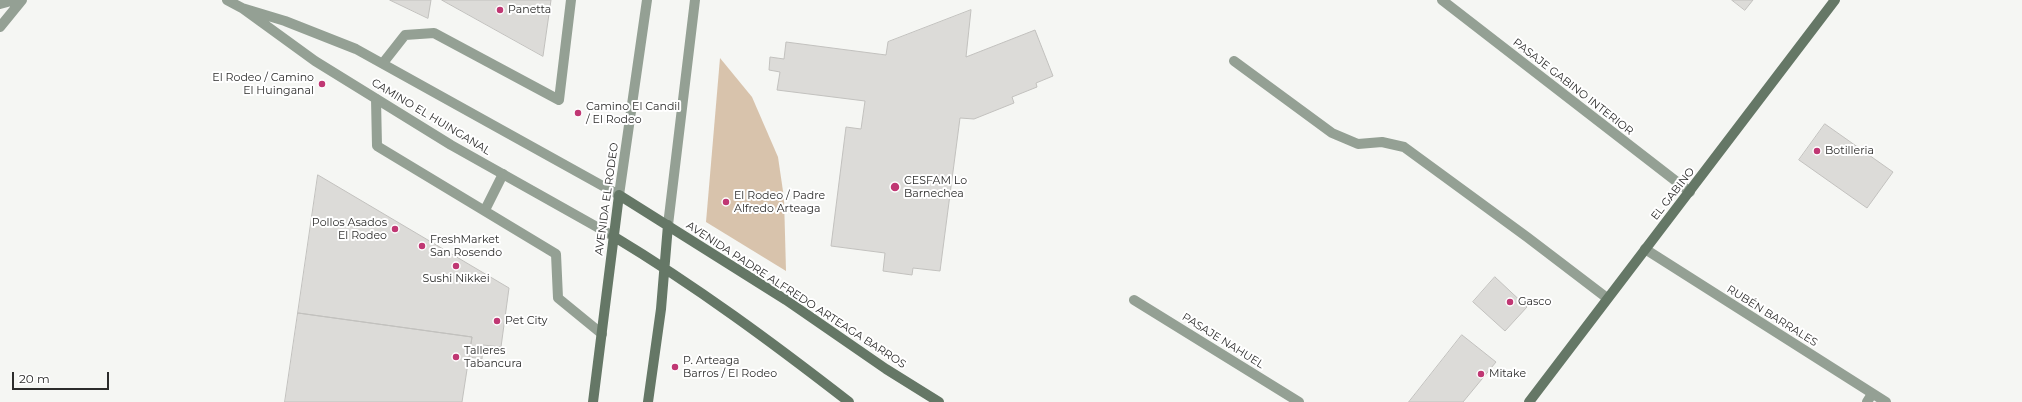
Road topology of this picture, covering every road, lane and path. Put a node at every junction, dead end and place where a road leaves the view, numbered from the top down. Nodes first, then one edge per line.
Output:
1 (15, 0) edge
2 (22, 0) edge
3 (227, 0) edge
4 (571, 0) edge
5 (646, 0) edge
6 (695, 0) edge
7 (1442, 0) edge
8 (1835, 0) edge
9 (0, 4) edge
10 (242, 8) junction
11 (0, 27) edge
12 (1234, 61) dead end
13 (383, 63) junction
14 (376, 99) junction
15 (503, 174) junction
16 (1690, 192) junction
17 (620, 195) junction
18 (484, 210) junction
19 (668, 225) junction
20 (613, 236) junction
21 (1645, 250) junction
22 (664, 267) junction
23 (1607, 298) junction
24 (1134, 300) dead end
25 (602, 334) junction
26 (1870, 398) edge
27 (592, 402) edge
28 (648, 402) edge
29 (849, 402) edge
30 (939, 402) edge
31 (1300, 402) edge
32 (1529, 402) edge
33 (1886, 402) edge

1 - 9 street
2 - 11 street
3 - 10 street, CAMINO EL HUINGANAL
4 - 13 street
5 - 17 street, AVENIDA EL RODEO
6 - 19 street
7 - 16 street, PASAJE GABINO INTERIOR
8 - 16 main road, EL GABINO
10 - 13 street, CAMINO EL HUINGANAL
10 - 14 street, CAMINO EL HUINGANAL
12 - 23 street
13 - 17 street, CAMINO EL HUINGANAL
14 - 15 street, CAMINO EL HUINGANAL
14 - 18 street
15 - 18 street
15 - 20 street, CAMINO EL HUINGANAL
16 - 21 main road, EL GABINO
17 - 19 main road, AVENIDA PADRE ALFREDO ARTEAGA BARROS
17 - 20 main road, AVENIDA EL RODEO
18 - 25 street
19 - 22 main road
19 - 30 main road, AVENIDA PADRE ALFREDO ARTEAGA BARROS
20 - 22 main road
20 - 25 main road, AVENIDA EL RODEO
21 - 23 main road, EL GABINO
21 - 26 street, RUBÉN BARRALES
22 - 28 main road
22 - 29 main road
23 - 32 main road, EL GABINO
24 - 31 street, PASAJE NAHUEL
25 - 27 main road, AVENIDA EL RODEO
26 - 33 street, RUBÉN BARRALES

